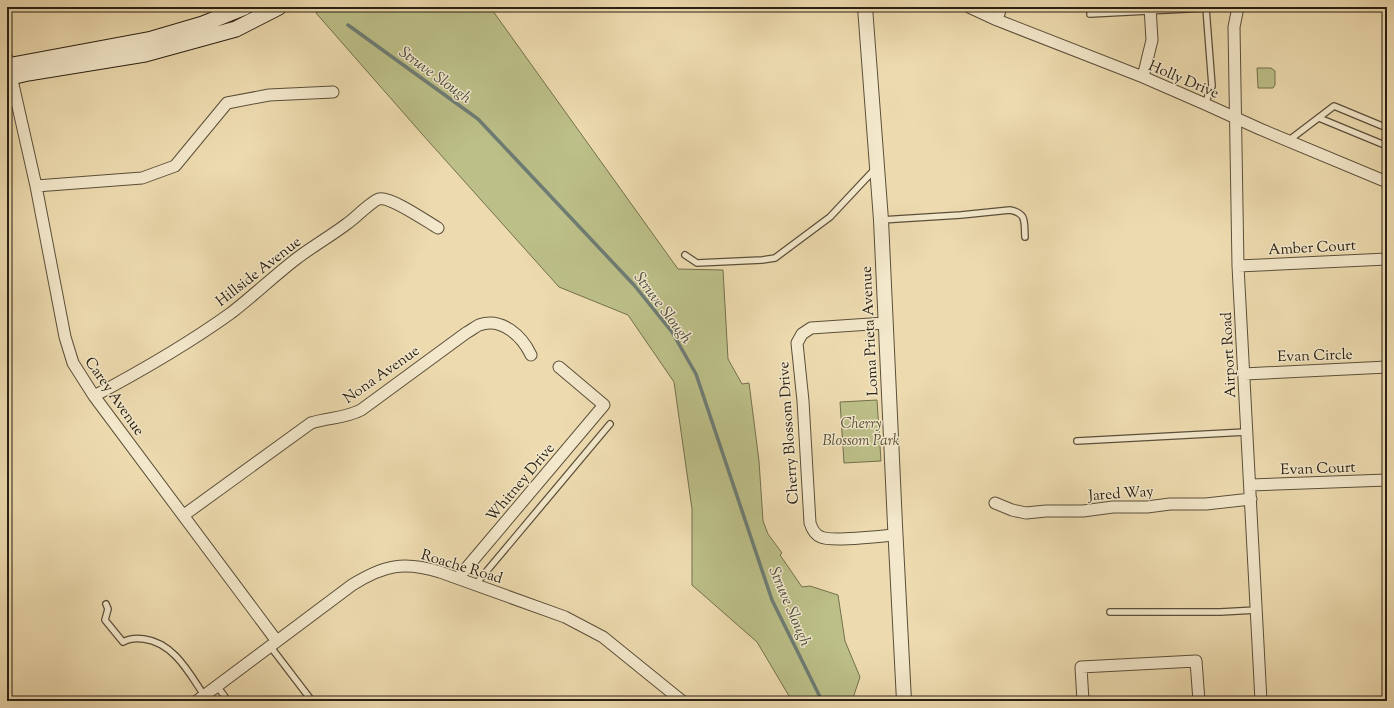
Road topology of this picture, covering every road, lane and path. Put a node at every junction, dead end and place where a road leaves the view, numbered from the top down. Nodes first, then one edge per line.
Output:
1 (245, 7) edge
2 (279, 7) edge
3 (865, 7) edge
4 (969, 7) edge
5 (1002, 7) edge
6 (1238, 7) edge
7 (1150, 8) edge
8 (1090, 14) dead end
9 (997, 20) junction
10 (8, 69) edge
11 (1143, 77) junction
12 (333, 92) dead end
13 (1205, 104) junction
14 (1235, 118) junction
15 (1319, 118) junction
16 (1387, 128) edge
17 (1288, 141) junction
18 (1387, 146) edge
19 (876, 167) junction
20 (1387, 182) edge
21 (36, 186) junction
22 (881, 220) junction
23 (438, 228) dead end
24 (1026, 237) dead end
25 (685, 255) dead end
26 (1387, 259) edge
27 (1238, 266) junction
28 (885, 324) junction
29 (531, 355) dead end
30 (559, 367) dead end
31 (1387, 367) edge
32 (1244, 374) junction
33 (94, 396) junction
34 (610, 424) dead end
35 (1246, 432) junction
36 (1077, 441) dead end
37 (1387, 480) edge
38 (1250, 485) junction
39 (1251, 499) junction
40 (995, 503) dead end
41 (184, 515) junction
42 (895, 536) junction
43 (458, 578) junction
44 (475, 584) junction
45 (106, 604) dead end
46 (1257, 610) junction
47 (1110, 612) dead end
48 (273, 643) junction
49 (217, 686) junction
50 (201, 698) edge
51 (228, 701) edge
52 (312, 701) edge
53 (682, 701) edge
54 (904, 701) edge
55 (1083, 701) edge
56 (1199, 701) edge
57 (1261, 701) edge

1 - 10 main road
2 - 10 main road
3 - 19 street, Loma Prieta Avenue
4 - 9 street, Holly Drive
5 - 9 street
6 - 14 street, Airport Road
7 - 8 lane
7 - 11 street
7 - 13 lane
9 - 11 street, Holly Drive
10 - 21 street, Carey Avenue
11 - 13 street, Holly Drive
12 - 21 street
13 - 14 street, Holly Drive
14 - 17 street, Holly Drive
14 - 27 street, Airport Road
15 - 16 lane
15 - 17 lane
15 - 18 lane
17 - 20 street, Holly Drive
19 - 22 street, Loma Prieta Avenue
19 - 25 lane
21 - 33 street, Carey Avenue
22 - 24 lane
22 - 28 street, Loma Prieta Avenue
23 - 33 street, Hillside Avenue
26 - 27 street, Amber Court
27 - 32 street, Airport Road
28 - 42 street, Loma Prieta Avenue
28 - 42 street, Cherry Blossom Drive
29 - 41 street, Nona Avenue
30 - 43 street, Whitney Drive
31 - 32 street, Evan Circle
32 - 35 street, Airport Road
33 - 41 street, Carey Avenue
34 - 44 lane
35 - 36 lane
35 - 38 street, Airport Road
37 - 38 street, Evan Court
38 - 39 street, Airport Road
39 - 40 street, Jared Way
39 - 46 street, Airport Road
41 - 48 street, Carey Avenue
42 - 54 street, Loma Prieta Avenue
43 - 44 street, Roache Road
43 - 48 street, Roache Road
44 - 53 street, Roache Road
45 - 50 lane
46 - 47 lane
46 - 57 street, Airport Road
48 - 49 street, Roache Road
48 - 52 lane
49 - 50 street, Roache Road
49 - 51 lane
55 - 56 street

